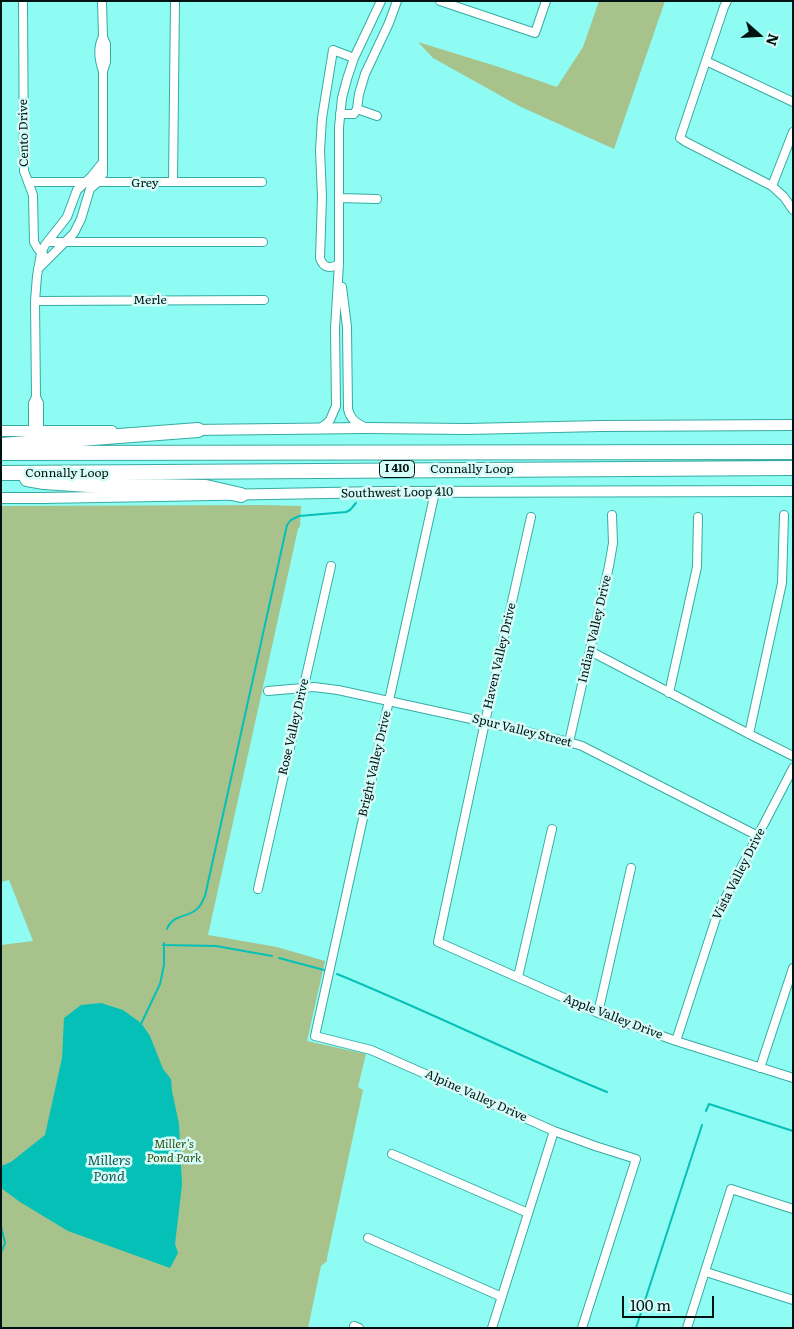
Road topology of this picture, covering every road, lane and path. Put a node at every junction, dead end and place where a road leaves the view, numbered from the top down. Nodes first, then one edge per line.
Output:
1 (23, 1) edge
2 (102, 1) edge
3 (175, 1) edge
4 (382, 1) edge
5 (398, 1) edge
6 (440, 1) edge
7 (546, 1) edge
8 (727, 1) edge
9 (354, 58) junction
10 (706, 61) junction
11 (793, 102) edge
12 (357, 109) junction
13 (340, 114) junction
14 (377, 116) dead end
15 (793, 132) edge
16 (103, 162) junction
17 (28, 182) junction
18 (173, 182) junction
19 (262, 182) dead end
20 (84, 183) junction
21 (97, 183) junction
22 (772, 186) junction
23 (339, 198) junction
24 (377, 199) dead end
25 (793, 210) edge
26 (48, 242) junction
27 (65, 242) junction
28 (263, 242) dead end
29 (41, 253) junction
30 (48, 259) junction
31 (340, 264) junction
32 (38, 269) junction
33 (264, 300) dead end
34 (36, 301) junction
35 (336, 361) junction
36 (348, 361) junction
37 (793, 425) edge
38 (366, 428) junction
39 (198, 430) junction
40 (318, 430) junction
41 (1, 431) edge
42 (36, 431) junction
43 (1, 445) edge
44 (793, 452) edge
45 (1, 453) edge
46 (793, 468) edge
47 (1, 474) edge
48 (793, 491) edge
49 (435, 492) junction
50 (241, 495) junction
51 (1, 498) edge
52 (612, 515) dead end
53 (784, 515) dead end
54 (531, 517) dead end
55 (698, 517) dead end
56 (331, 566) dead end
57 (590, 651) junction
58 (303, 688) junction
59 (268, 691) dead end
60 (669, 693) junction
61 (390, 701) junction
62 (485, 722) junction
63 (749, 734) junction
64 (569, 742) junction
65 (793, 756) edge
66 (793, 768) edge
67 (552, 829) dead end
68 (758, 836) junction
69 (631, 868) dead end
70 (258, 889) dead end
71 (438, 942) joint
72 (793, 968) edge
73 (518, 977) junction
74 (598, 1013) junction
75 (315, 1036) joint
76 (676, 1041) junction
77 (760, 1068) junction
78 (793, 1078) edge
79 (554, 1131) junction
80 (392, 1154) dead end
81 (793, 1209) edge
82 (528, 1213) junction
83 (368, 1238) dead end
84 (706, 1272) junction
85 (502, 1296) junction
86 (793, 1300) edge
87 (492, 1328) edge
88 (582, 1328) edge
89 (688, 1328) edge

1 - 17 street, Cento Drive
2 - 16 street
3 - 18 street
4 - 9 street
5 - 12 street
6 - 7 street
8 - 10 street
9 - 13 street
9 - 31 street
10 - 11 street
10 - 22 street
12 - 13 street
12 - 14 street
13 - 23 street
15 - 22 street
16 - 20 street
16 - 21 street
17 - 20 street, Grey
17 - 29 street, Cento Drive
18 - 19 street, Grey
18 - 21 street, Grey
20 - 21 street, Grey
20 - 26 street
21 - 27 street
22 - 25 street
23 - 24 street
23 - 31 street
26 - 27 street
26 - 29 street
27 - 28 street
27 - 30 street
29 - 30 street
29 - 32 street
30 - 32 street
31 - 35 street
31 - 36 street
32 - 34 street
33 - 34 street, Merle
34 - 42 street
35 - 36 street
35 - 40 street
36 - 38 street
37 - 38 main road
38 - 40 main road
39 - 40 main road
39 - 42 main road
39 - 43 highway
41 - 42 main road
44 - 45 highway, Connally Loop / I 410
46 - 47 highway, Connally Loop / I 410
47 - 50 highway
48 - 49 main road, Southwest Loop 410
49 - 50 main road, Southwest Loop 410
49 - 61 street, Bright Valley Drive
50 - 51 main road, Southwest Loop 410
52 - 57 street, Indian Valley Drive
53 - 63 street
54 - 62 street, Haven Valley Drive
55 - 60 street
56 - 58 street, Rose Valley Drive
57 - 60 street
57 - 64 street, Indian Valley Drive
58 - 59 street, Spur Valley Street
58 - 61 street, Spur Valley Street
58 - 70 street, Rose Valley Drive
60 - 63 street
61 - 62 street, Spur Valley Street
61 - 75 street, Bright Valley Drive
62 - 64 street, Spur Valley Street
62 - 71 street, Haven Valley Drive
63 - 65 street
64 - 68 street, Spur Valley Street
66 - 68 street, Vista Valley Drive
67 - 73 street
68 - 76 street, Vista Valley Drive
69 - 74 street
71 - 73 street, Apple Valley Drive
72 - 77 street
73 - 74 street, Apple Valley Drive
74 - 76 street, Apple Valley Drive
75 - 79 street, Alpine Valley Drive
76 - 77 street, Apple Valley Drive
77 - 78 street, Apple Valley Drive
79 - 82 street
79 - 88 street, Alpine Valley Drive
80 - 82 street
81 - 84 street
82 - 85 street
83 - 85 street
84 - 86 street
84 - 89 street
85 - 87 street

